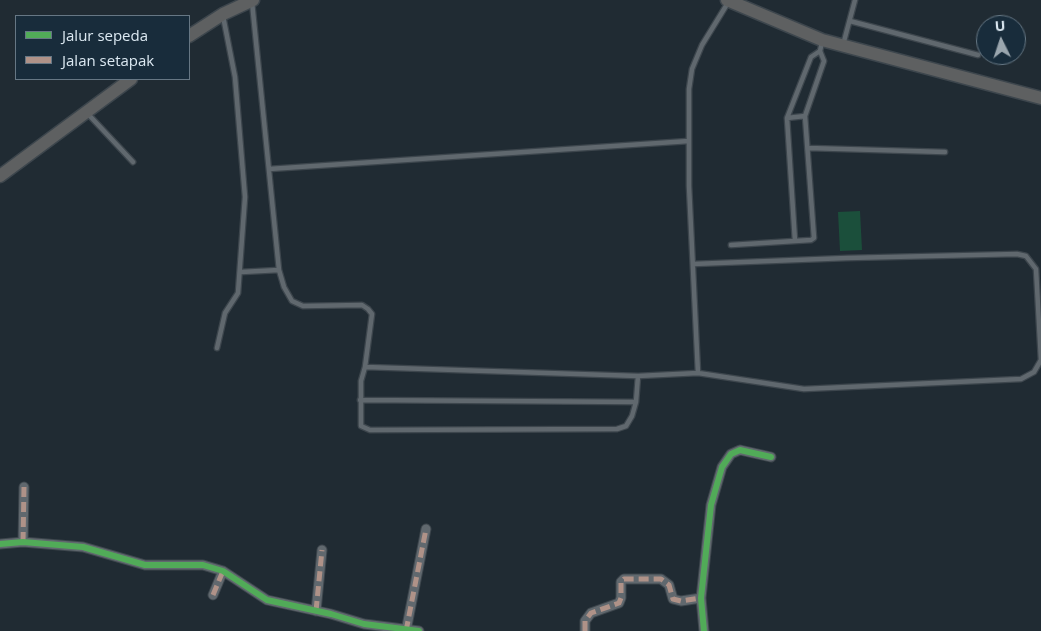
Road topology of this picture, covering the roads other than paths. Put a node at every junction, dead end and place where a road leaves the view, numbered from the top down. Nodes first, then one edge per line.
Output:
1 (252, 0) edge
2 (855, 0) edge
3 (728, 1) edge
4 (223, 14) junction
5 (850, 21) junction
6 (190, 35) edge
7 (821, 46) junction
8 (843, 46) junction
9 (976, 54) edge
10 (130, 80) edge
11 (1041, 98) edge
12 (86, 112) junction
13 (805, 116) junction
14 (787, 118) junction
15 (689, 141) junction
16 (808, 148) junction
17 (945, 152) dead end
18 (133, 162) dead end
19 (269, 168) junction
20 (0, 176) edge
21 (795, 241) junction
22 (731, 245) dead end
23 (693, 264) junction
24 (279, 270) junction
25 (241, 272) junction
26 (217, 348) dead end
27 (365, 367) junction
28 (698, 373) junction
29 (638, 376) junction
30 (360, 400) junction
31 (636, 402) junction
32 (771, 457) dead end
33 (24, 488) dead end
34 (426, 529) dead end
35 (23, 542) junction
36 (0, 544) edge
37 (322, 550) dead end
38 (223, 571) junction
39 (213, 595) dead end
40 (701, 598) junction
41 (316, 611) junction
42 (406, 630) edge
43 (419, 631) edge
44 (585, 631) edge
45 (704, 631) edge

1 - 4 main road
1 - 19 lane
2 - 5 lane
3 - 7 main road
3 - 15 lane
4 - 6 main road
4 - 25 lane
5 - 8 lane
5 - 9 lane
7 - 8 main road
7 - 13 lane
7 - 14 lane
8 - 11 main road
10 - 12 main road
12 - 18 lane
12 - 20 main road
13 - 14 lane
13 - 16 lane
14 - 21 lane
15 - 19 lane
15 - 23 lane
16 - 17 lane
16 - 21 lane
19 - 24 lane
21 - 22 lane
23 - 28 lane
23 - 28 lane
24 - 25 lane
24 - 27 lane
25 - 26 lane
27 - 29 lane
27 - 30 lane
28 - 29 lane
29 - 31 lane
30 - 31 lane
30 - 31 lane
32 - 40 street
33 - 35 street
34 - 42 street
35 - 36 street
35 - 38 street
37 - 41 street
38 - 39 street
38 - 41 street
40 - 44 street
40 - 45 street
41 - 42 street
42 - 43 street

